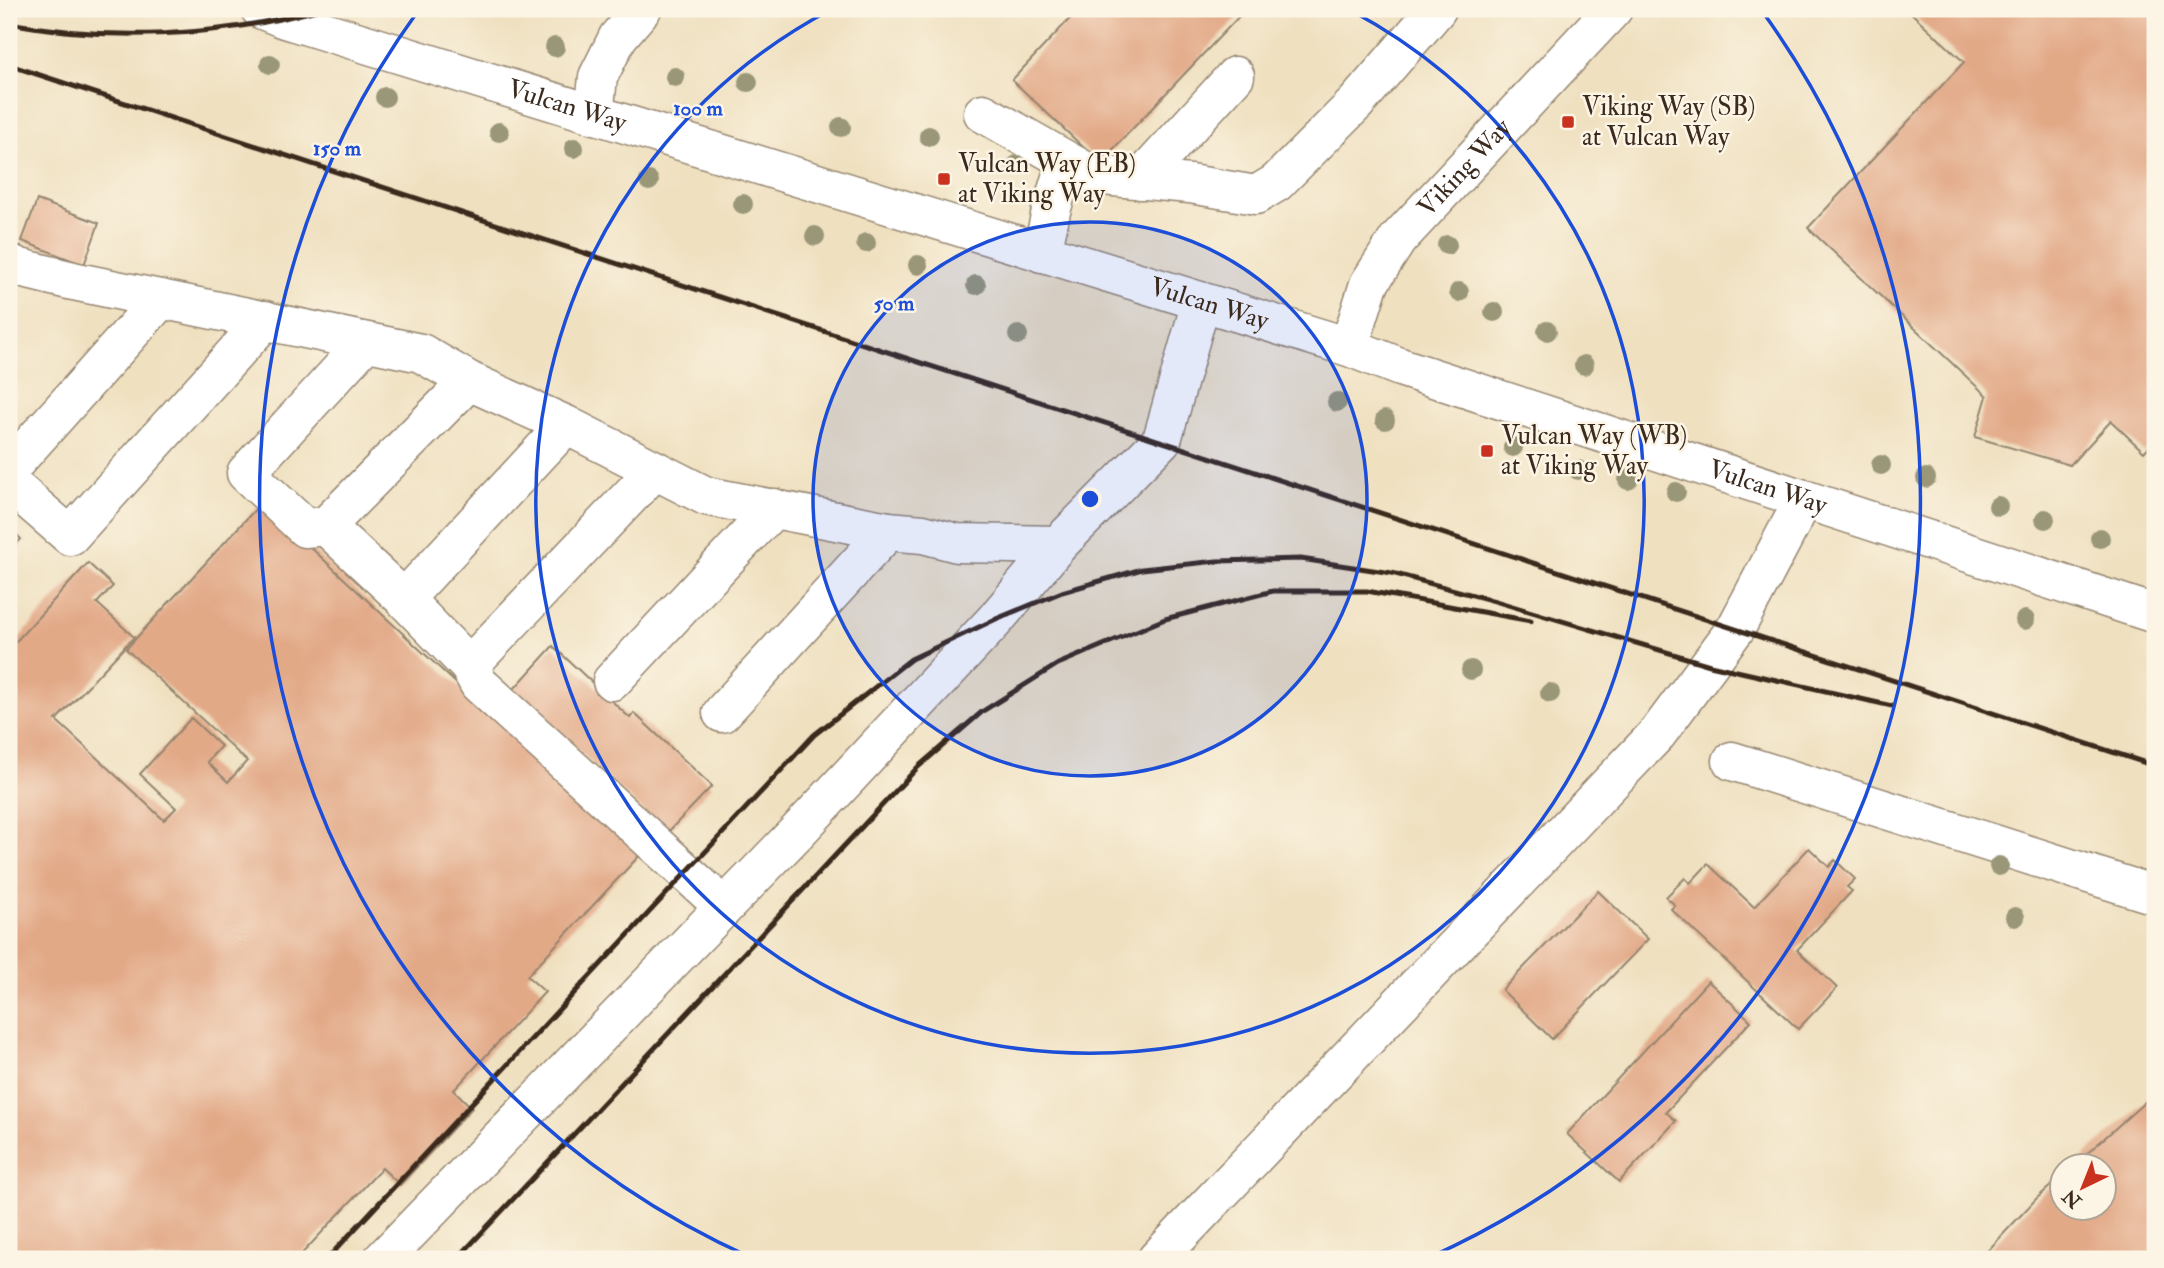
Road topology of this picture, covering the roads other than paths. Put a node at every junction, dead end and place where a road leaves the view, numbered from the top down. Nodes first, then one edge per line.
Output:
1 (260, 9) edge
2 (642, 9) edge
3 (1437, 9) edge
4 (1613, 9) edge
5 (1235, 76) dead end
6 (983, 113) dead end
7 (594, 114) junction
8 (1066, 161) junction
9 (1140, 180) junction
10 (1042, 253) junction
11 (13, 271) edge
12 (161, 299) junction
13 (1201, 302) junction
14 (265, 320) junction
15 (366, 342) junction
16 (1349, 347) junction
17 (469, 381) junction
18 (566, 425) junction
19 (9, 469) edge
20 (655, 470) junction
21 (9, 483) edge
22 (1804, 499) junction
23 (774, 508) junction
24 (326, 526) junction
25 (888, 531) junction
26 (1058, 545) junction
27 (404, 599) junction
28 (2155, 614) edge
29 (469, 666) junction
30 (612, 681) dead end
31 (722, 713) dead end
32 (1732, 761) dead end
33 (2155, 895) edge
34 (724, 907) junction
35 (383, 1259) edge
36 (1157, 1259) edge

1 - 7 street, Vulcan Way
2 - 7 street
3 - 9 street
4 - 16 street, Viking Way
5 - 9 street
6 - 8 street
7 - 10 street, Vulcan Way
8 - 9 street
8 - 10 street
10 - 13 street, Vulcan Way
11 - 12 street
12 - 14 street
12 - 19 street
13 - 16 street, Vulcan Way
13 - 26 street
14 - 15 street
14 - 21 street
15 - 17 street
15 - 24 street
16 - 22 street, Vulcan Way
17 - 18 street
17 - 24 street
18 - 20 street
18 - 27 street
20 - 23 street
20 - 29 street
22 - 28 street, Vulcan Way
22 - 36 street
23 - 25 street
23 - 30 street
24 - 27 street
25 - 26 street
25 - 31 street
26 - 34 street
27 - 29 street
29 - 34 street
32 - 33 street
34 - 35 street

